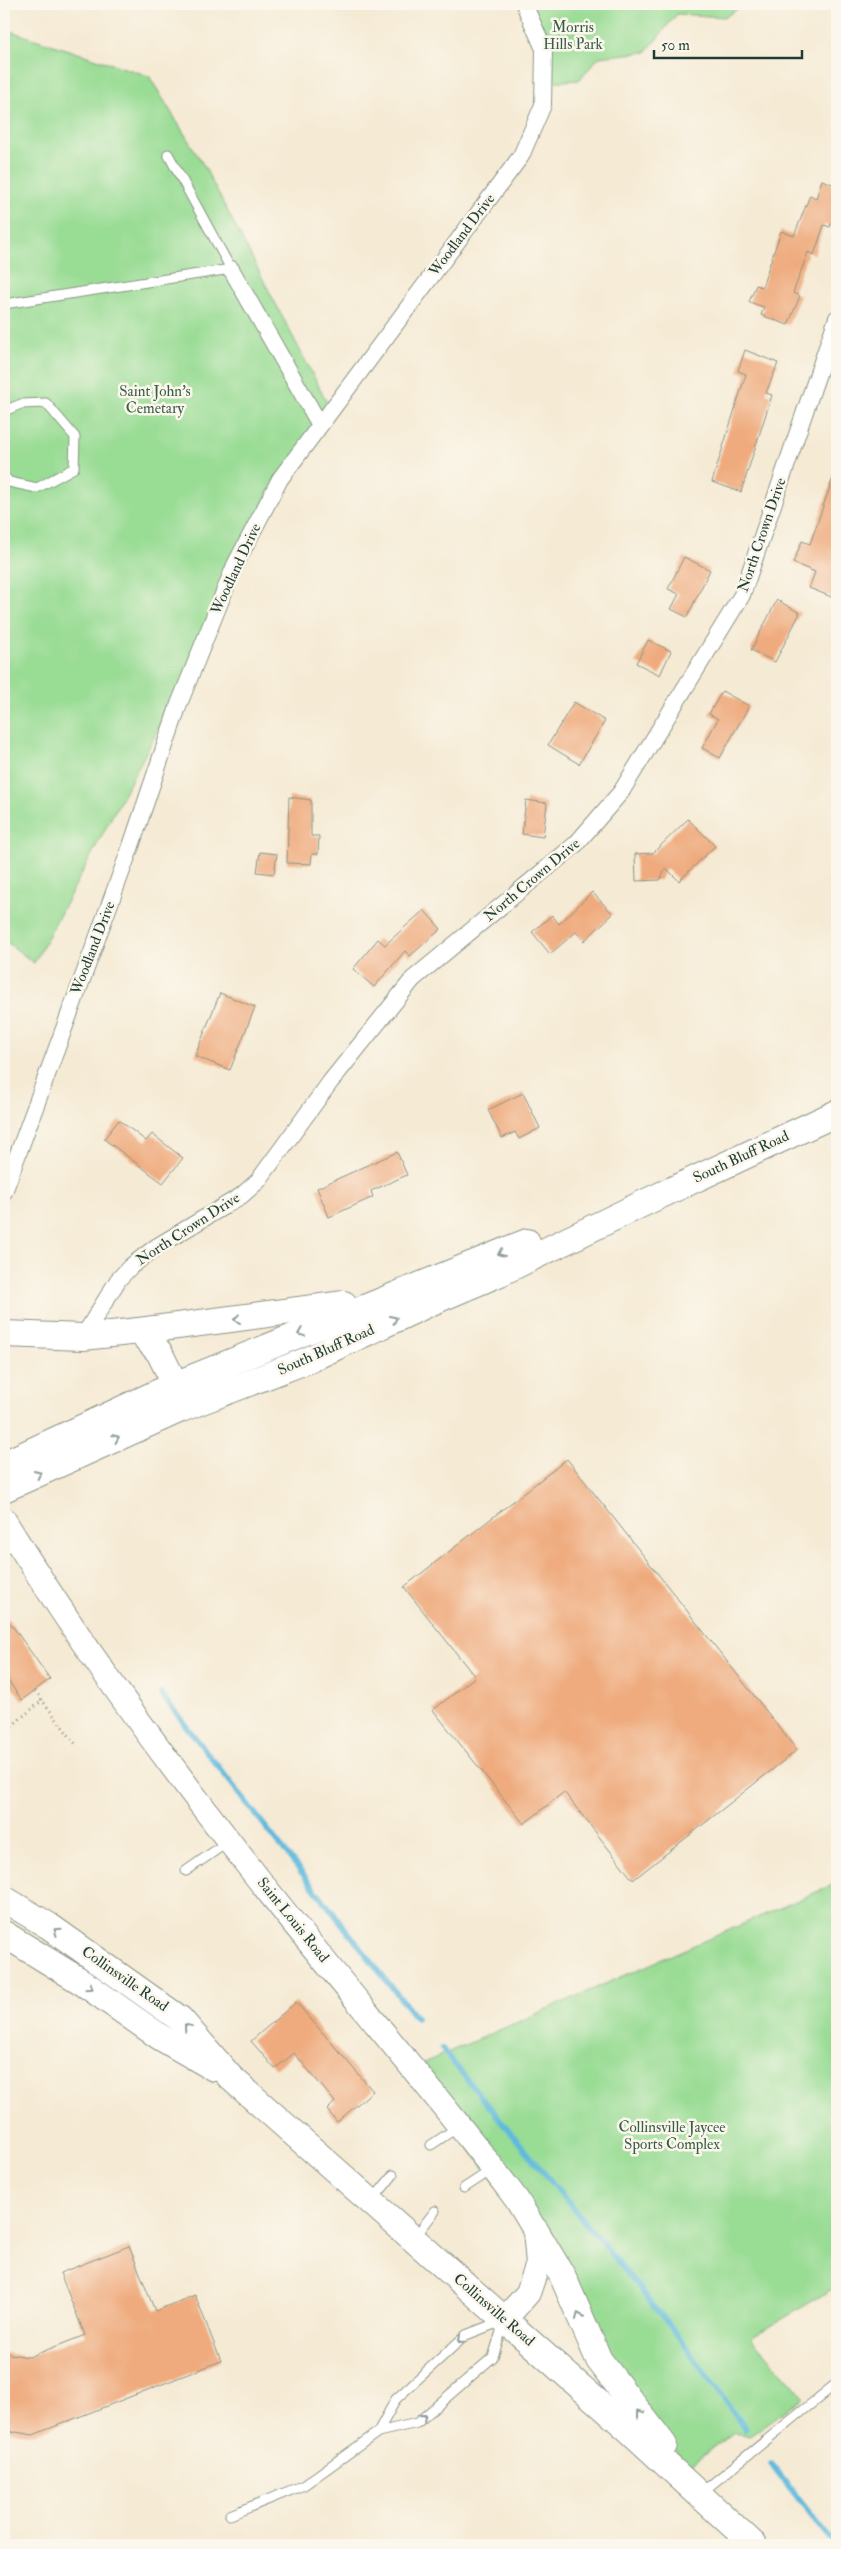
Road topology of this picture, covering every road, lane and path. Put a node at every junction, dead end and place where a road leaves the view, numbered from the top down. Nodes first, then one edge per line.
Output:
1 (524, 4) edge
2 (168, 154) dead end
3 (231, 269) junction
4 (4, 304) edge
5 (837, 318) edge
6 (4, 411) edge
7 (320, 425) junction
8 (4, 476) edge
9 (837, 1113) edge
10 (4, 1192) edge
11 (646, 1202) junction
12 (406, 1292) junction
13 (139, 1331) junction
14 (4, 1334) edge
15 (83, 1337) junction
16 (176, 1397) junction
17 (68, 1447) junction
18 (4, 1464) edge
19 (4, 1490) edge
20 (4, 1520) edge
21 (35, 1690) dead end
22 (42, 1700) junction
23 (4, 1732) edge
24 (77, 1746) dead end
25 (229, 1841) junction
26 (186, 1871) dead end
27 (4, 1899) edge
28 (4, 1934) edge
29 (230, 2077) junction
30 (459, 2126) junction
31 (431, 2145) dead end
32 (494, 2169) junction
33 (393, 2176) dead end
34 (464, 2188) dead end
35 (371, 2202) junction
36 (435, 2212) dead end
37 (535, 2230) junction
38 (413, 2239) junction
39 (504, 2320) junction
40 (837, 2383) edge
41 (378, 2432) junction
42 (701, 2493) junction
43 (230, 2515) dead end
44 (754, 2545) edge

1 - 7 street, Woodland Drive
2 - 3 lane
3 - 4 lane
3 - 7 street
5 - 15 street, North Crown Drive
6 - 8 lane
7 - 10 street, Woodland Drive
9 - 11 main road, South Bluff Road
11 -> 12 main road, South Bluff Road
16 -> 11 main road, South Bluff Road
12 -> 13 main road
12 -> 16 main road, South Bluff Road
13 - 15 main road
13 - 16 main road
14 - 15 main road
16 - 17 main road, South Bluff Road
17 - 18 main road, South Bluff Road
19 -> 17 main road, South Bluff Road
20 - 25 street, Saint Louis Road
21 - 22 path
22 - 23 path
22 - 24 path
25 - 26 lane
25 - 30 street, Saint Louis Road
29 -> 27 main road, Collinsville Road
28 -> 29 main road, Collinsville Road
29 - 35 main road, Collinsville Road
30 - 31 lane
30 - 32 street, Saint Louis Road
32 - 34 lane
32 - 37 street, Saint Louis Road
33 - 35 lane
35 - 38 main road, Collinsville Road
36 - 38 lane
37 - 39 street, Saint Louis Road
42 -> 37 main road
38 - 39 main road, Collinsville Road
39 -> 41 lane
41 -> 39 lane
39 - 42 main road, Collinsville Road
40 - 42 lane
41 - 43 lane
42 - 44 main road, Collinsville Road

